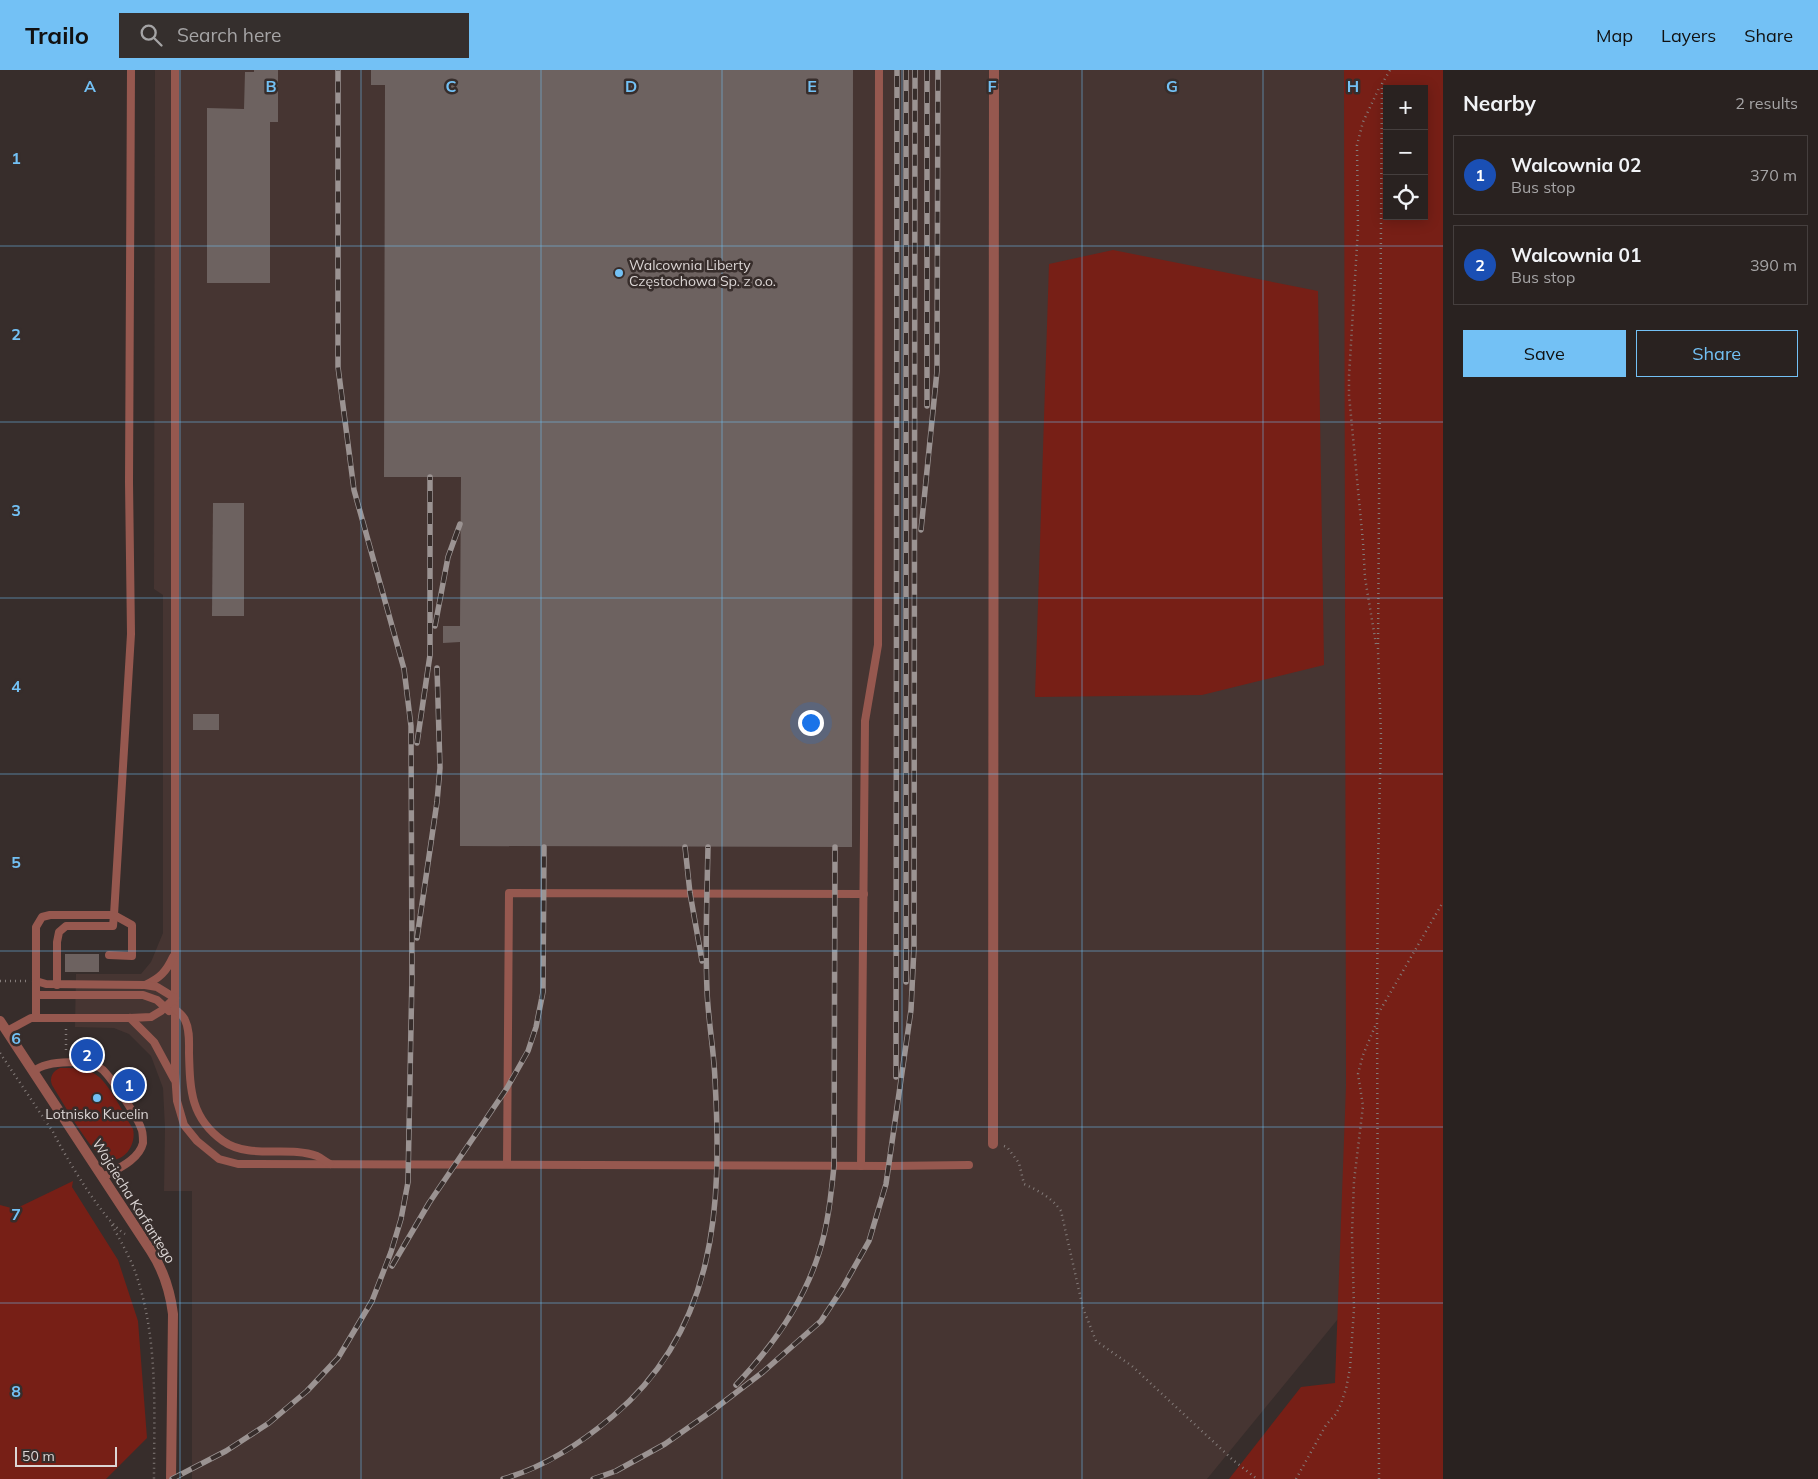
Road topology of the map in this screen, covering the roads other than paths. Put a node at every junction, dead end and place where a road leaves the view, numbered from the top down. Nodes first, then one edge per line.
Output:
1 (131, 70) edge
2 (175, 70) edge
3 (879, 70) edge
4 (994, 70) edge
5 (864, 894) junction
6 (114, 915) junction
7 (174, 954) junction
8 (109, 955) dead end
9 (36, 981) junction
10 (174, 982) junction
11 (57, 985) junction
12 (145, 985) junction
13 (163, 990) junction
14 (36, 994) junction
15 (144, 995) junction
16 (175, 998) junction
17 (165, 1007) junction
18 (175, 1012) junction
19 (36, 1018) junction
20 (130, 1018) junction
21 (0, 1021) edge
22 (7, 1031) junction
23 (34, 1070) junction
24 (176, 1084) junction
25 (993, 1144) road end
26 (507, 1164) junction
27 (331, 1165) junction
28 (969, 1165) dead end
29 (861, 1166) junction
30 (103, 1177) junction
31 (171, 1479) edge

1 - 6 lane
2 - 7 lane
3 - 5 lane
4 - 25 street
5 - 26 lane
5 - 29 lane
6 - 8 lane
6 - 9 lane
6 - 11 lane
7 - 10 lane
7 - 12 lane
9 - 11 lane
9 - 14 lane
10 - 13 lane
10 - 16 lane
11 - 12 lane
12 - 13 lane
13 - 15 lane
13 - 16 lane
14 - 15 lane
14 - 19 lane
15 - 17 lane
16 - 17 lane
16 - 18 lane
17 - 18 lane
17 - 20 lane
18 - 24 lane
18 - 27 lane
19 - 20 lane
19 - 22 lane
20 - 24 lane
21 - 22 street, Wojciecha Korfantego
22 - 23 street, Wojciecha Korfantego
23 - 30 street, Wojciecha Korfantego
23 - 30 lane
24 - 27 lane
26 - 27 lane
26 - 29 lane
28 - 29 lane
30 - 31 street, Wojciecha Korfantego

